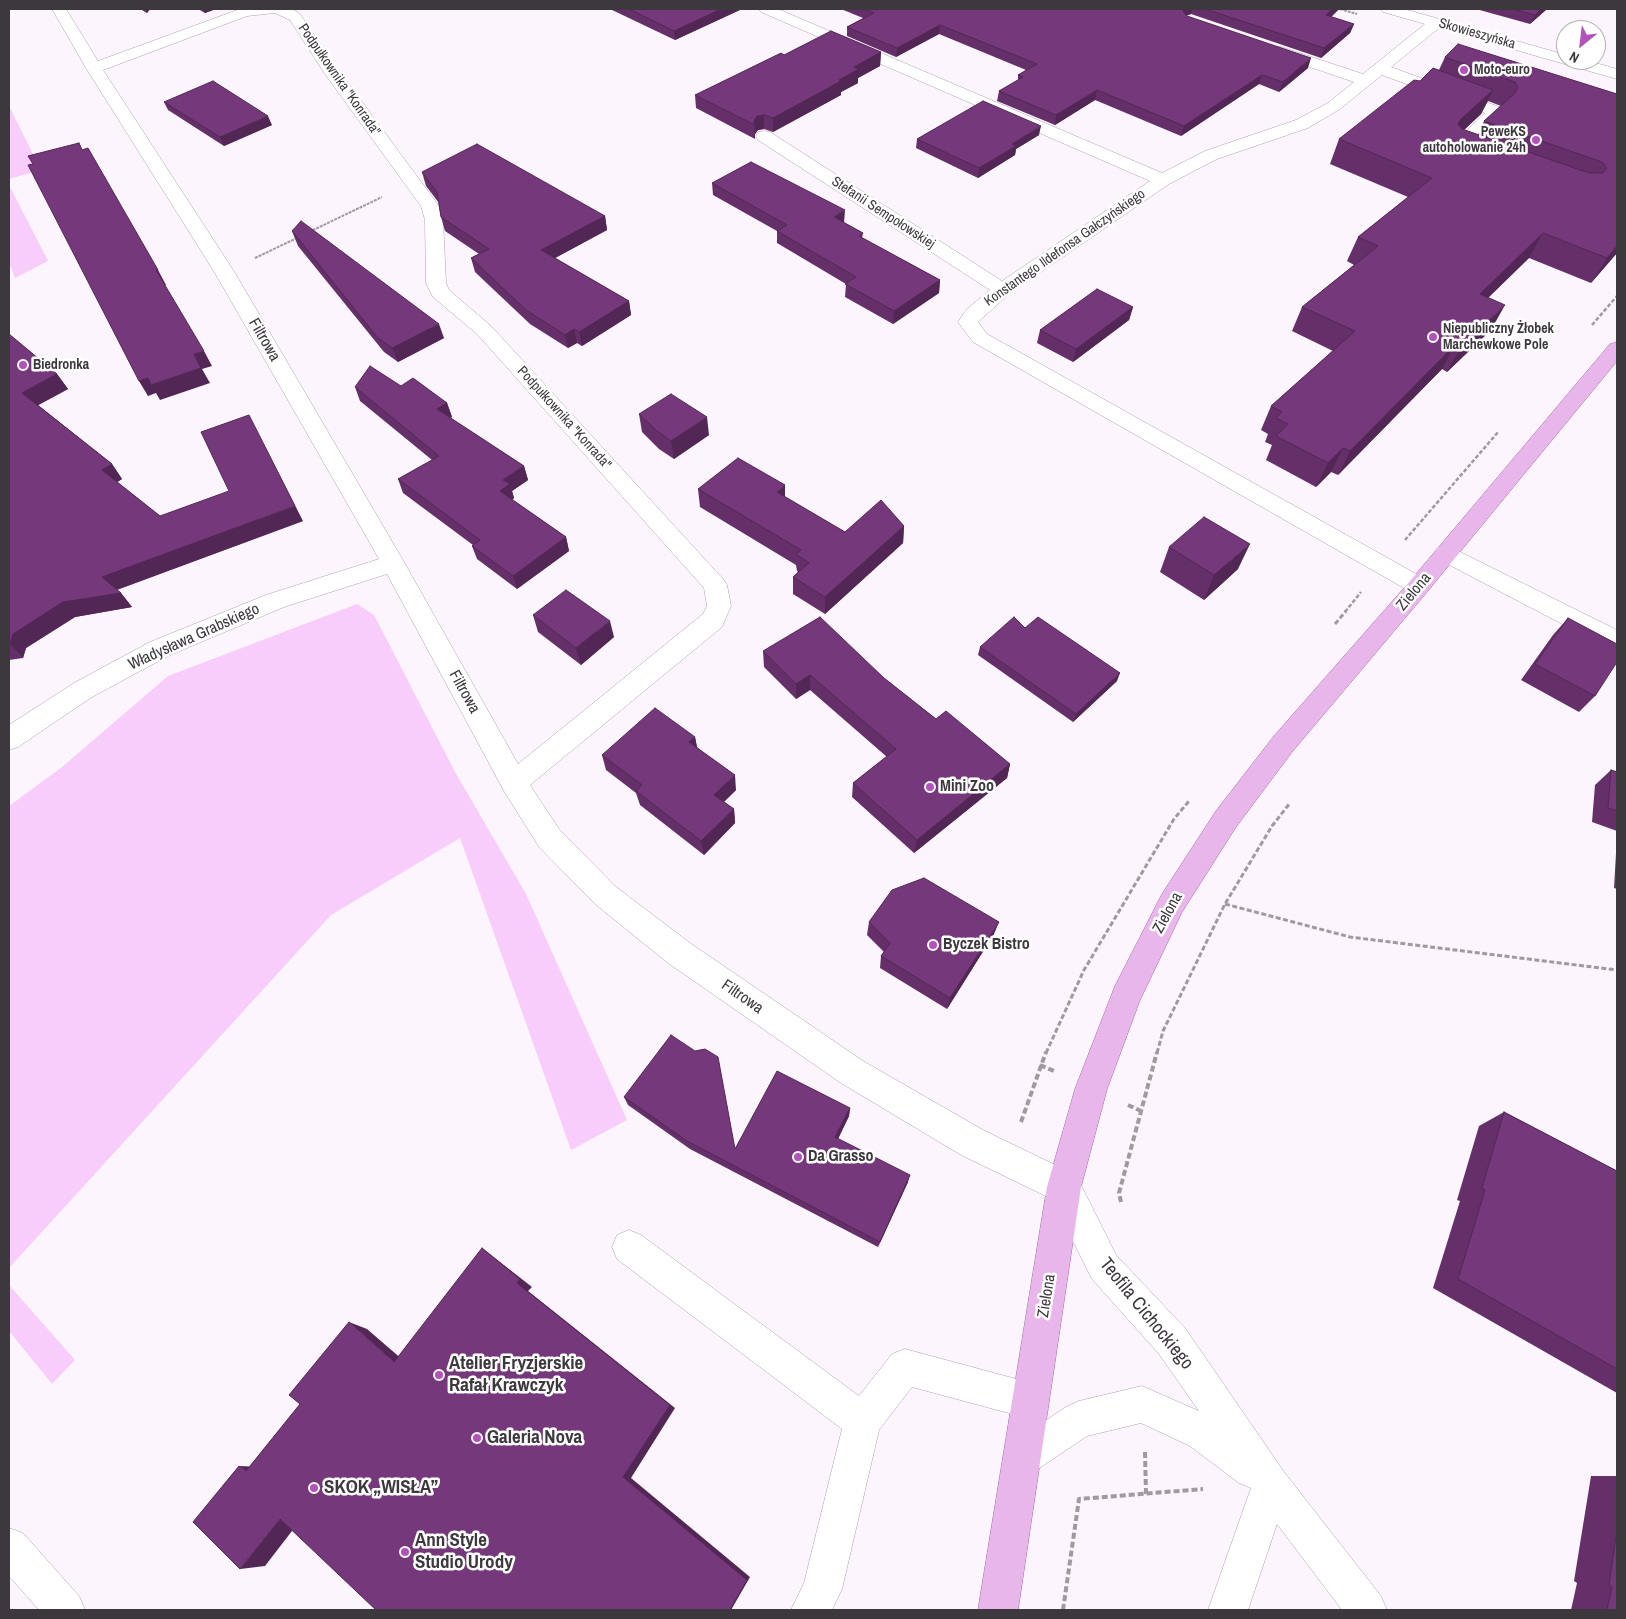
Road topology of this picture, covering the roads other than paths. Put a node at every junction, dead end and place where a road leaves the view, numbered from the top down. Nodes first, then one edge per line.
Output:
1 (59, 9) edge
2 (275, 9) edge
3 (766, 9) edge
4 (1388, 9) edge
5 (1436, 23) junction
6 (1263, 46) edge
7 (1556, 57) edge
8 (94, 68) junction
9 (1379, 68) junction
10 (1603, 70) edge
11 (1617, 74) edge
12 (1364, 80) junction
13 (764, 136) dead end
14 (1484, 158) edge
15 (1163, 180) junction
16 (1002, 290) junction
17 (1617, 348) edge
18 (1446, 553) junction
19 (393, 563) junction
20 (1419, 586) junction
21 (1617, 641) edge
22 (12, 731) edge
23 (514, 783) junction
24 (1064, 1188) junction
25 (629, 1247) dead end
26 (1031, 1401) junction
27 (862, 1421) junction
28 (1022, 1458) junction
29 (1271, 1485) junction
30 (9, 1547) edge
31 (65, 1610) edge
32 (811, 1610) edge
33 (998, 1610) edge
34 (1228, 1610) edge
35 (1367, 1610) edge

1 - 8 street, Filtrowa
2 - 8 street, Podpułkownika "Konrada"
2 - 23 street, Podpułkownika "Konrada"
3 - 15 street
4 - 5 street, Skowieszyńska
5 - 7 street, Skowieszyńska
5 - 9 street, Konstantego Ildefonsa Gałczyńskiego
6 - 12 street
8 - 19 street, Filtrowa
9 - 12 street, Konstantego Ildefonsa Gałczyńskiego
9 - 14 street
10 - 11 street, Skowieszyńska
12 - 15 street, Konstantego Ildefonsa Gałczyńskiego
13 - 16 street, Stefanii Sempołowskiej
15 - 16 street, Konstantego Ildefonsa Gałczyńskiego
16 - 20 street, Konstantego Ildefonsa Gałczyńskiego
17 - 18 main road, Zielona
18 - 20 main road, Zielona
18 - 21 street
19 - 22 street, Władysława Grabskiego
19 - 23 street, Filtrowa
20 - 24 main road, Zielona
23 - 24 street, Filtrowa
24 - 26 main road, Zielona
24 - 29 street, Teofila Cichockiego
25 - 27 street
26 - 27 street
26 - 28 main road, Zielona
27 - 32 street
28 - 29 street, Teofila Cichockiego
28 - 33 main road, Zielona
29 - 34 street
29 - 35 street, Teofila Cichockiego
30 - 31 street

